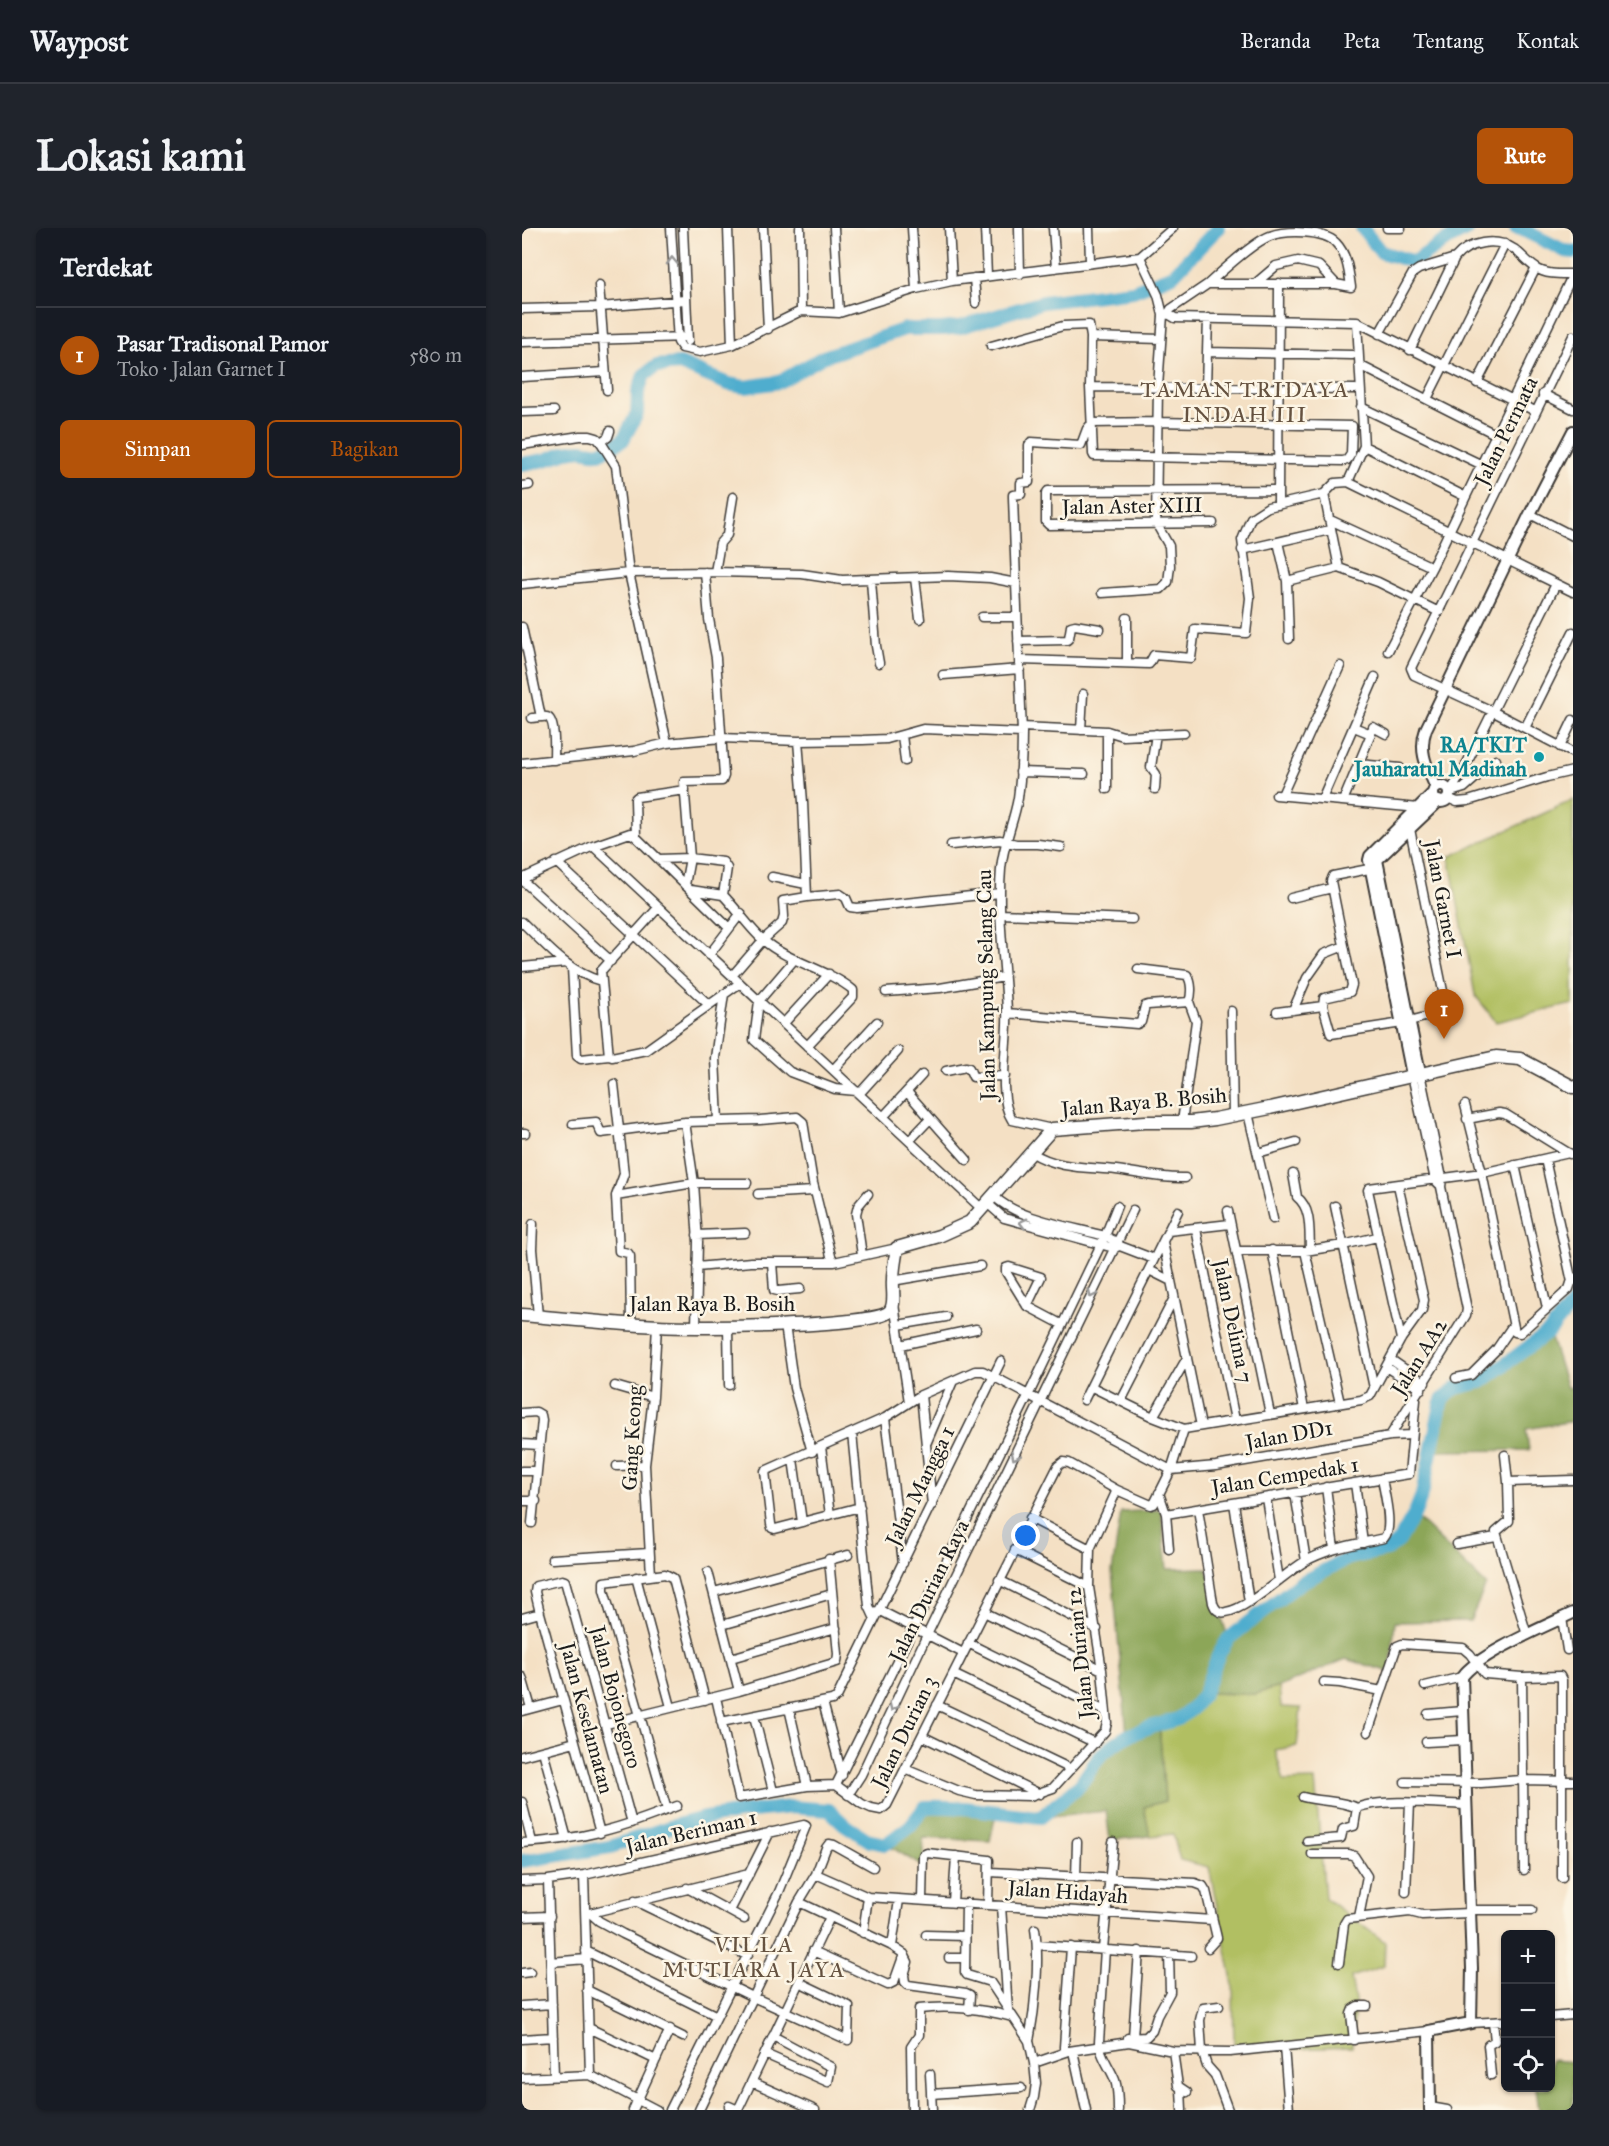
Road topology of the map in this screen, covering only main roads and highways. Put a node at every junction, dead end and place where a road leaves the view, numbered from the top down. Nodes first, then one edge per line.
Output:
1 (1573, 1087) edge
2 (522, 1315) edge

1 - 2 main road, Jalan Raya B. Bosih

